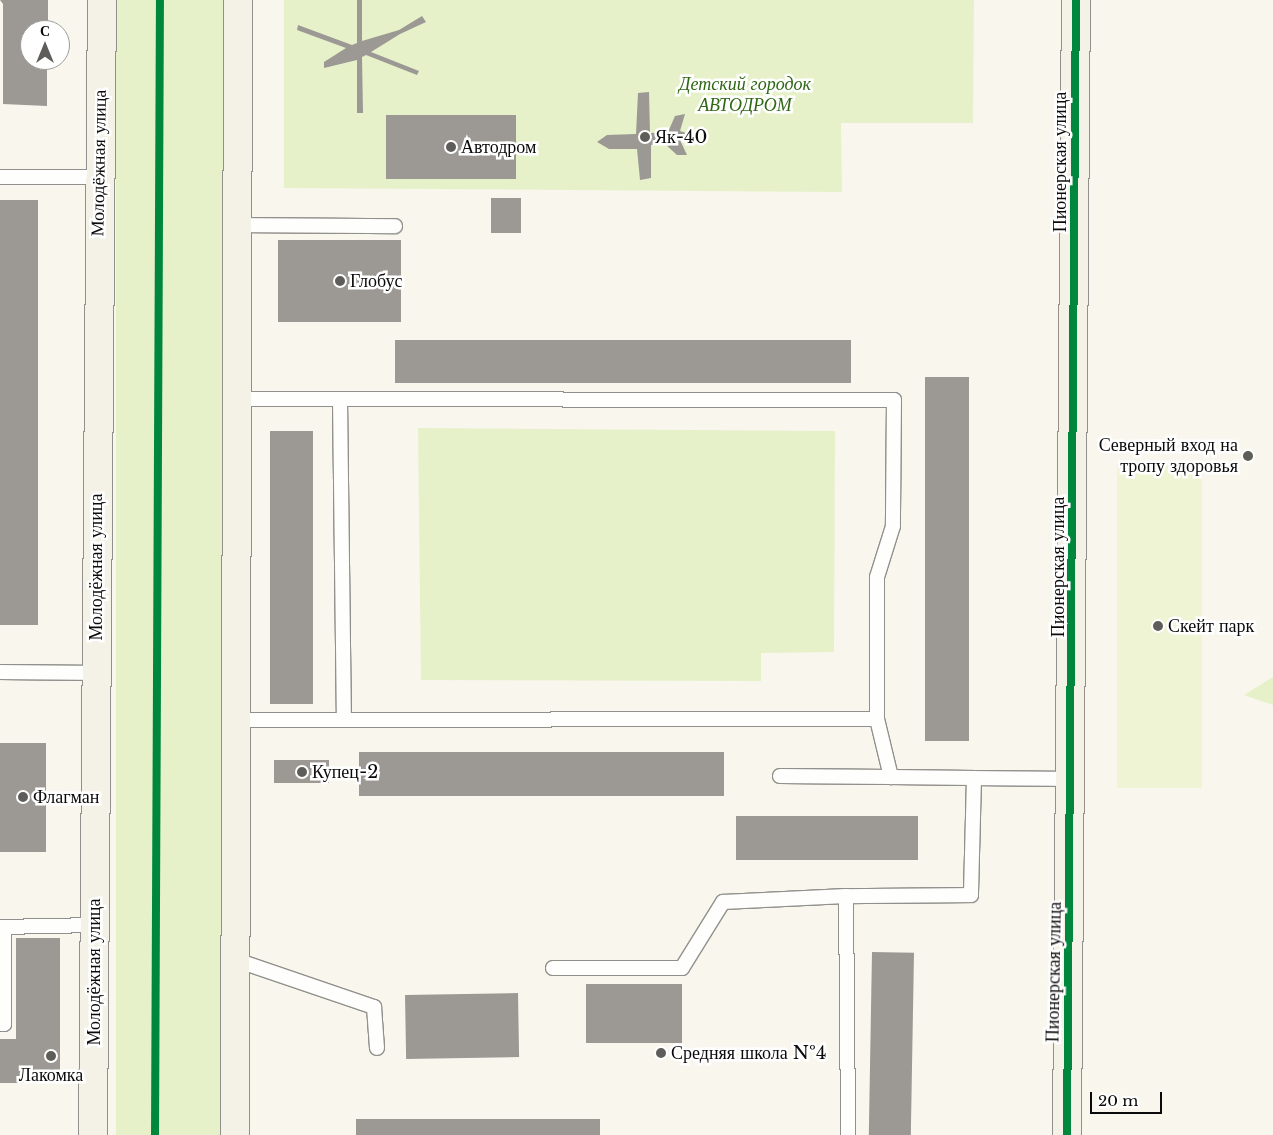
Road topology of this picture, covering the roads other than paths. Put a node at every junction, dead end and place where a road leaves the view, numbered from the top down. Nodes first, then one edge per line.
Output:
1 (102, 0) edge
2 (238, 0) edge
3 (1076, 0) edge
4 (99, 176) junction
5 (0, 177) edge
6 (237, 225) junction
7 (395, 226) dead end
8 (239, 399) junction
9 (340, 399) junction
10 (0, 672) edge
11 (95, 673) junction
12 (877, 719) junction
13 (236, 720) junction
14 (344, 720) junction
15 (780, 776) dead end
16 (891, 777) junction
17 (974, 778) junction
18 (1071, 779) junction
19 (846, 896) junction
20 (94, 926) junction
21 (2, 927) edge
22 (236, 960) junction
23 (553, 968) dead end
24 (0, 1024) edge
25 (378, 1048) dead end
26 (94, 1135) edge
27 (235, 1135) edge
28 (848, 1135) edge
29 (1067, 1135) edge

1 - 4 main road, Молодёжная улица
2 - 6 main road
3 - 18 main road, Пионерская улица
4 - 5 lane
4 - 11 main road, Молодёжная улица
6 - 7 lane
6 - 8 main road
8 - 9 lane
8 - 13 main road
9 - 12 lane
9 - 14 lane
10 - 11 lane
11 - 20 main road, Молодёжная улица
12 - 14 lane
12 - 16 lane
13 - 14 lane
13 - 22 main road
15 - 16 lane
16 - 17 lane
17 - 18 lane
17 - 19 lane
18 - 29 main road, Пионерская улица
19 - 23 lane
19 - 28 lane
20 - 21 lane
20 - 26 main road, Молодёжная улица
21 - 24 lane
22 - 25 lane
22 - 27 main road

